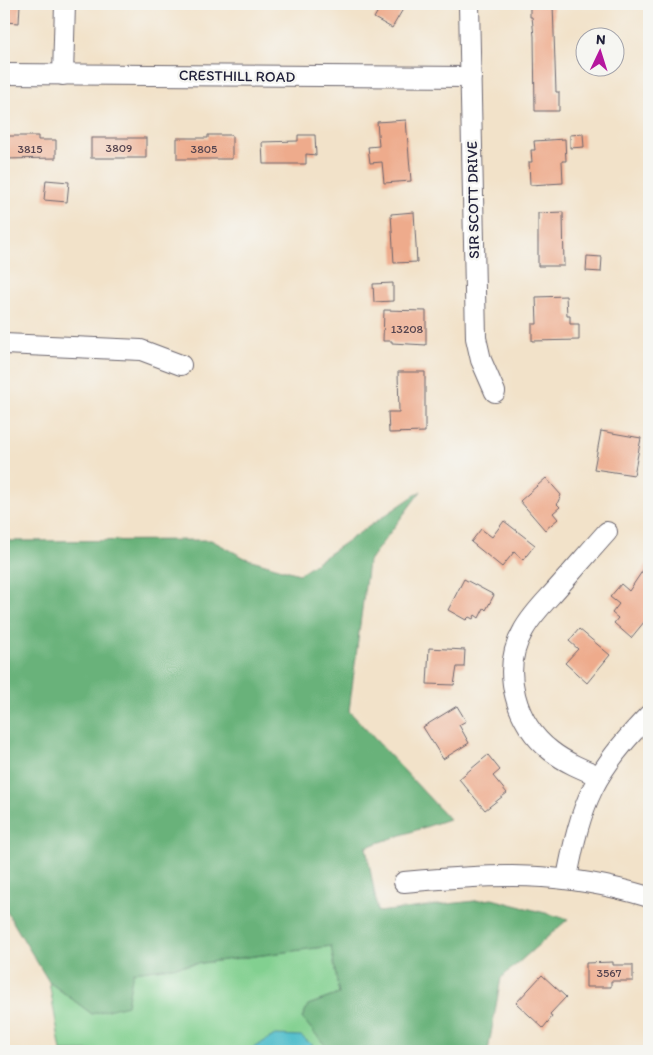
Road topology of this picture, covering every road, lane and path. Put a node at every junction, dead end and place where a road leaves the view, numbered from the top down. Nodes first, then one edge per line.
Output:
1 (65, 4) edge
2 (469, 4) edge
3 (4, 74) edge
4 (63, 75) junction
5 (471, 78) junction
6 (4, 344) edge
7 (180, 365) dead end
8 (495, 392) dead end
9 (607, 532) dead end
10 (649, 715) edge
11 (598, 776) junction
12 (568, 878) junction
13 (404, 882) dead end
14 (649, 897) edge

1 - 4 street
2 - 5 street, SIR SCOTT DRIVE
3 - 4 street, CRESTHILL ROAD
4 - 5 street, CRESTHILL ROAD
5 - 8 street, SIR SCOTT DRIVE
6 - 7 street
9 - 11 street
10 - 11 street
11 - 12 street
12 - 13 street
12 - 14 street

